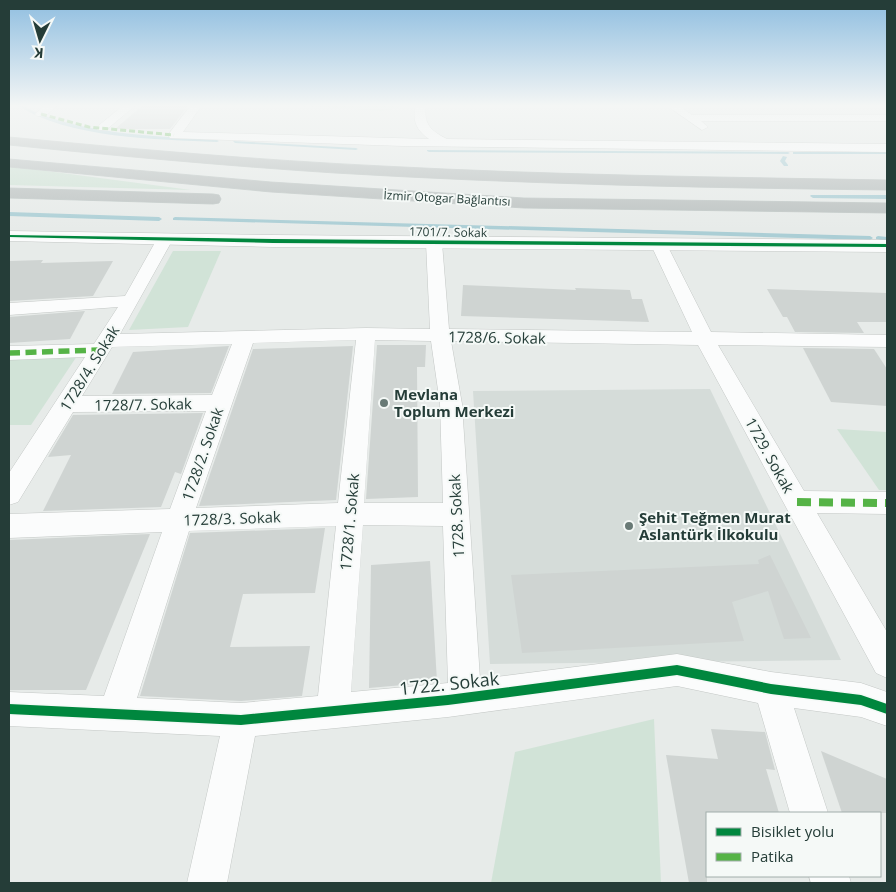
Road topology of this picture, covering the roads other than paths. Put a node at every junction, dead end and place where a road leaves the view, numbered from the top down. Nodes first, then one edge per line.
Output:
1 (71, 147) edge
2 (111, 147) edge
3 (709, 147) edge
4 (730, 147) joint
5 (887, 148) edge
6 (164, 155) junction
7 (9, 163) edge
8 (887, 185) edge
9 (9, 193) edge
10 (524, 203) junction
11 (887, 208) edge
12 (9, 236) edge
13 (165, 239) junction
14 (434, 243) junction
15 (659, 245) junction
16 (884, 248) edge
17 (131, 301) junction
18 (9, 309) edge
19 (366, 334) junction
20 (440, 336) junction
21 (245, 337) junction
22 (705, 339) junction
23 (887, 340) edge
24 (103, 345) junction
25 (9, 353) edge
26 (220, 403) junction
27 (66, 404) junction
28 (9, 494) edge
29 (797, 502) junction
30 (887, 503) edge
31 (349, 514) junction
32 (456, 515) junction
33 (179, 519) junction
34 (9, 526) edge
35 (887, 662) edge
36 (771, 689) junction
37 (465, 698) junction
38 (9, 709) edge
39 (887, 709) edge
40 (333, 710) junction
41 (115, 713) junction
42 (241, 720) junction
43 (809, 812) edge
44 (207, 883) edge

1 - 6 highway, İzmir Otogar Bağlantısı
2 - 6 highway
3 - 4 street
4 - 5 street
6 - 8 highway, İzmir Otogar Bağlantısı
7 - 10 highway, İzmir Otogar Bağlantısı
9 - 10 highway
10 - 11 highway, İzmir Otogar Bağlantısı
12 - 13 street, 1701/7. Sokak
13 - 14 street, 1701/7. Sokak
13 - 17 street, 1728/4. Sokak
14 - 15 street, 1701/7. Sokak
14 - 20 street, 1728. Sokak
15 - 16 street, 1701/7. Sokak
15 - 22 street, 1729. Sokak
17 - 18 street
17 - 24 street, 1728/4. Sokak
19 - 20 street, 1728/6. Sokak
19 - 21 street, 1728/6. Sokak
19 - 31 street, 1728/1. Sokak
20 - 22 street, 1728/6. Sokak
20 - 32 street, 1728. Sokak
21 - 24 street, 1728/6. Sokak
21 - 26 street, 1728/2. Sokak
22 - 23 street, 1728/6. Sokak
22 - 29 street, 1729. Sokak
24 - 25 street, 1728/6. Sokak
24 - 27 street, 1728/4. Sokak
26 - 27 street, 1728/7. Sokak
26 - 33 street, 1728/2. Sokak
27 - 28 street, 1728/4. Sokak
29 - 30 street
29 - 35 street, 1729. Sokak
31 - 32 street, 1728/3. Sokak
31 - 33 street, 1728/3. Sokak
31 - 40 street, 1728/1. Sokak
32 - 37 street, 1728. Sokak
33 - 34 street, 1728/3. Sokak
33 - 41 street, 1728/2. Sokak
36 - 37 street, 1722. Sokak
36 - 39 street, 1722. Sokak
36 - 43 street
37 - 40 street, 1722. Sokak
38 - 41 street, 1722. Sokak
40 - 42 street, 1722. Sokak
41 - 42 street, 1722. Sokak
42 - 44 street

